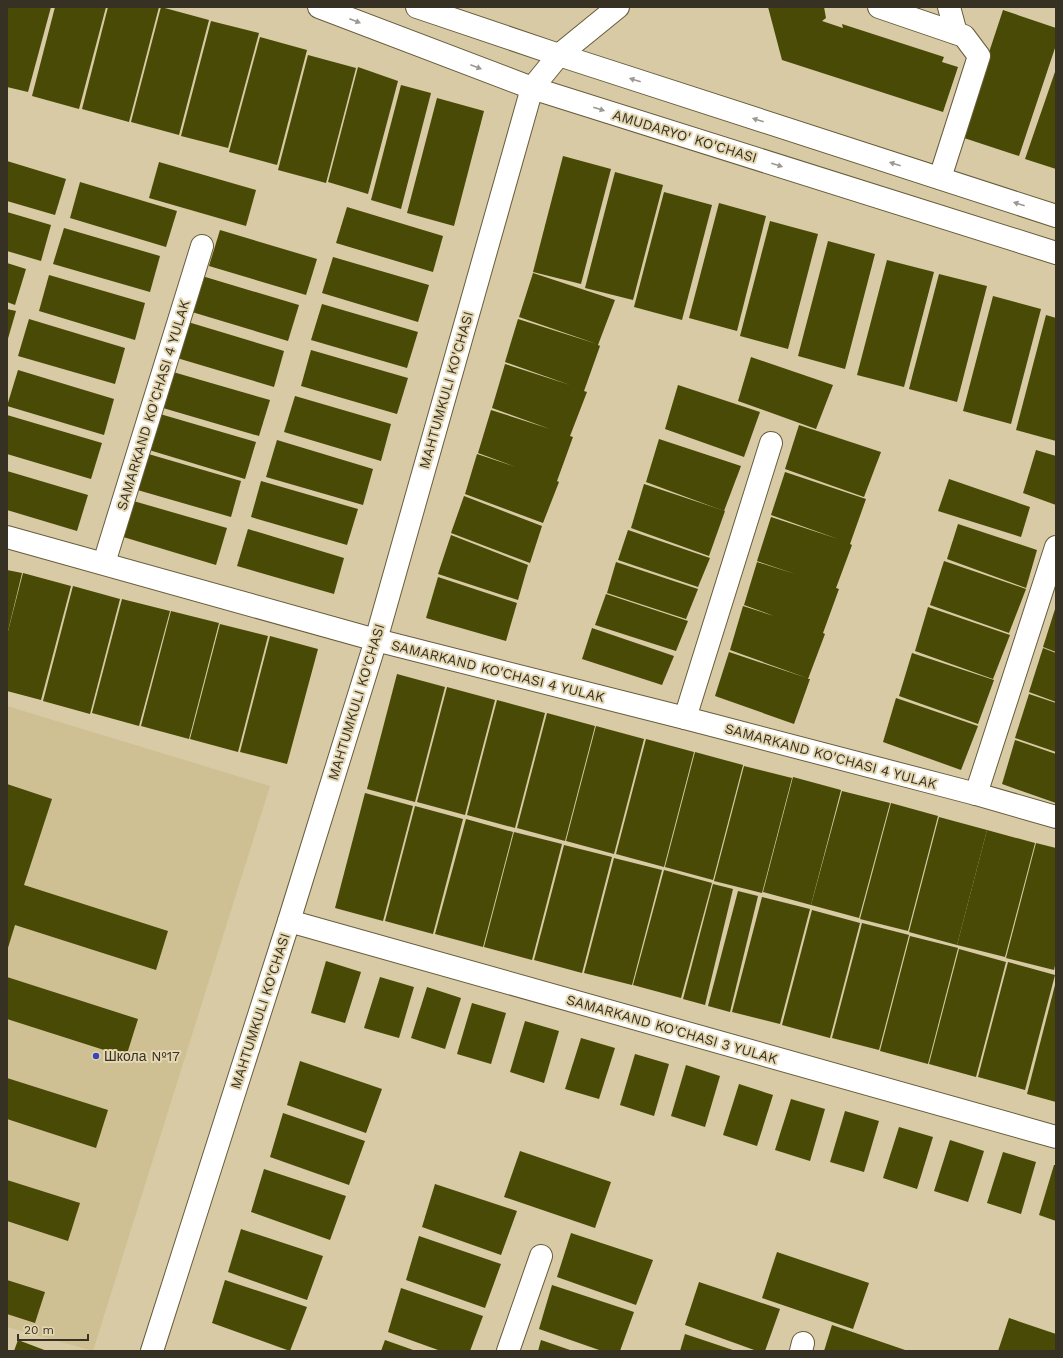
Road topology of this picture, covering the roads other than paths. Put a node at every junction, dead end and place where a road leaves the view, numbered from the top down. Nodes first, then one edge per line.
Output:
1 (319, 7) edge
2 (417, 7) edge
3 (618, 7) edge
4 (879, 7) edge
5 (949, 7) edge
6 (956, 33) junction
7 (559, 55) junction
8 (532, 88) junction
9 (940, 178) junction
10 (1056, 216) edge
11 (202, 246) dead end
12 (1056, 253) edge
13 (771, 443) dead end
14 (7, 537) edge
15 (1056, 547) edge
16 (104, 563) junction
17 (376, 640) junction
18 (685, 718) junction
19 (976, 794) junction
20 (1056, 817) edge
21 (289, 921) junction
22 (1056, 1137) edge
23 (541, 1256) dead end
24 (152, 1351) edge
25 (508, 1351) edge

1 -> 8 street, AMUDARYO' KO'CHASI
2 - 7 street
3 - 7 street, MAHTUMKULI KO'CHASI
4 - 6 street
5 - 6 street
6 - 9 street
7 - 8 street, MAHTUMKULI KO'CHASI
9 -> 7 street
8 -> 12 street, AMUDARYO' KO'CHASI
8 - 17 street, MAHTUMKULI KO'CHASI
10 -> 9 street
11 - 16 street, SAMARKAND KO'CHASI 4 YULAK
13 - 18 street
14 - 16 street, SAMARKAND KO'CHASI 4 YULAK
15 - 19 street
16 - 17 street, SAMARKAND KO'CHASI 4 YULAK
17 - 18 street, SAMARKAND KO'CHASI 4 YULAK
17 - 21 street, MAHTUMKULI KO'CHASI
18 - 19 street, SAMARKAND KO'CHASI 4 YULAK
19 - 20 street, SAMARKAND KO'CHASI 4 YULAK
21 - 22 street, SAMARKAND KO'CHASI 3 YULAK
21 - 24 street, MAHTUMKULI KO'CHASI
23 - 25 street

